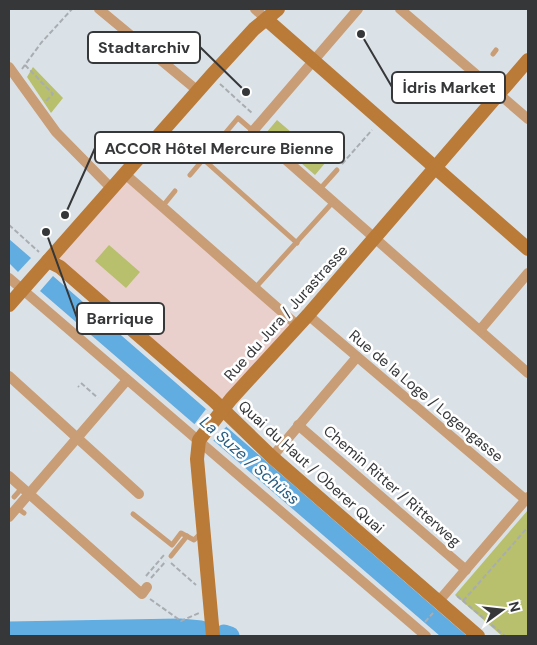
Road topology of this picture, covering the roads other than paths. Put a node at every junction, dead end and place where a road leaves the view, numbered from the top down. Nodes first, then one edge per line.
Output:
1 (99, 9) edge
2 (255, 9) edge
3 (278, 9) edge
4 (358, 9) edge
5 (400, 9) edge
6 (266, 19) junction
7 (528, 60) edge
8 (314, 61) junction
9 (9, 67) edge
10 (198, 91) junction
11 (499, 94) junction
12 (528, 119) edge
13 (253, 131) junction
14 (203, 159) junction
15 (434, 167) junction
16 (337, 170) road end
17 (125, 174) junction
18 (190, 175) dead end
19 (112, 188) junction
20 (319, 190) junction
21 (175, 191) dead end
22 (333, 202) junction
23 (162, 207) junction
24 (374, 237) junction
25 (297, 243) junction
26 (528, 249) edge
27 (46, 262) junction
28 (528, 273) edge
29 (9, 278) edge
30 (24, 288) junction
31 (255, 288) junction
32 (9, 305) edge
33 (308, 315) junction
34 (297, 325) junction
35 (480, 330) junction
36 (357, 357) junction
37 (528, 372) edge
38 (9, 376) edge
39 (127, 380) junction
40 (220, 413) junction
41 (298, 426) junction
42 (201, 437) junction
43 (78, 438) junction
44 (272, 456) junction
45 (9, 476) edge
46 (26, 491) junction
47 (139, 494) dead end
48 (14, 497) dead end
49 (527, 498) edge
50 (134, 514) dead end
51 (9, 517) edge
52 (204, 530) junction
53 (187, 536) junction
54 (171, 556) dead end
55 (466, 570) junction
56 (142, 590) road end
57 (438, 605) junction
58 (213, 636) edge
59 (426, 636) edge
60 (478, 636) edge

1 - 10 street
2 - 6 street
3 - 6 street
4 - 8 street
5 - 11 street
6 - 8 street
6 - 10 street
7 - 11 street, Rue du Jura / Jurastrasse
8 - 13 street
8 - 15 street
9 - 19 street
10 - 17 street
11 - 12 street
11 - 15 street, Rue du Jura / Jurastrasse
13 - 14 lane
13 - 20 street
14 - 18 lane
14 - 25 lane
15 - 24 street, Rue du Jura / Jurastrasse
15 - 26 street
16 - 20 lane
17 - 19 street
17 - 23 street
19 - 27 street
20 - 22 street
21 - 23 lane
22 - 24 street
22 - 25 lane
23 - 31 street
24 - 33 street, Rue du Jura / Jurastrasse
24 - 35 street
25 - 31 lane
27 - 30 street
27 - 40 street, Quai du Haut / Oberer Quai
28 - 35 street
29 - 30 street
30 - 32 street
30 - 39 street
31 - 34 street
33 - 34 street, Rue du Jura / Jurastrasse
33 - 36 street, Rue de la Loge / Logengasse
34 - 40 street, Rue du Jura / Jurastrasse
35 - 37 street
36 - 41 street
36 - 49 street, Rue de la Loge / Logengasse
38 - 43 street
39 - 42 street
39 - 43 street
40 - 42 street, Rue du Jura / Jurastrasse
40 - 44 street, Quai du Haut / Oberer Quai
41 - 44 street
41 - 55 street, Chemin Ritter / Ritterweg
42 - 52 street
42 - 59 street
43 - 46 street
43 - 47 street
44 - 57 street, Quai du Haut / Oberer Quai
45 - 46 street
46 - 48 lane
46 - 51 street
46 - 56 street
49 - 55 street
50 - 53 lane
52 - 53 lane
52 - 58 street
53 - 54 lane
55 - 57 street
57 - 60 street, Quai du Haut / Oberer Quai

